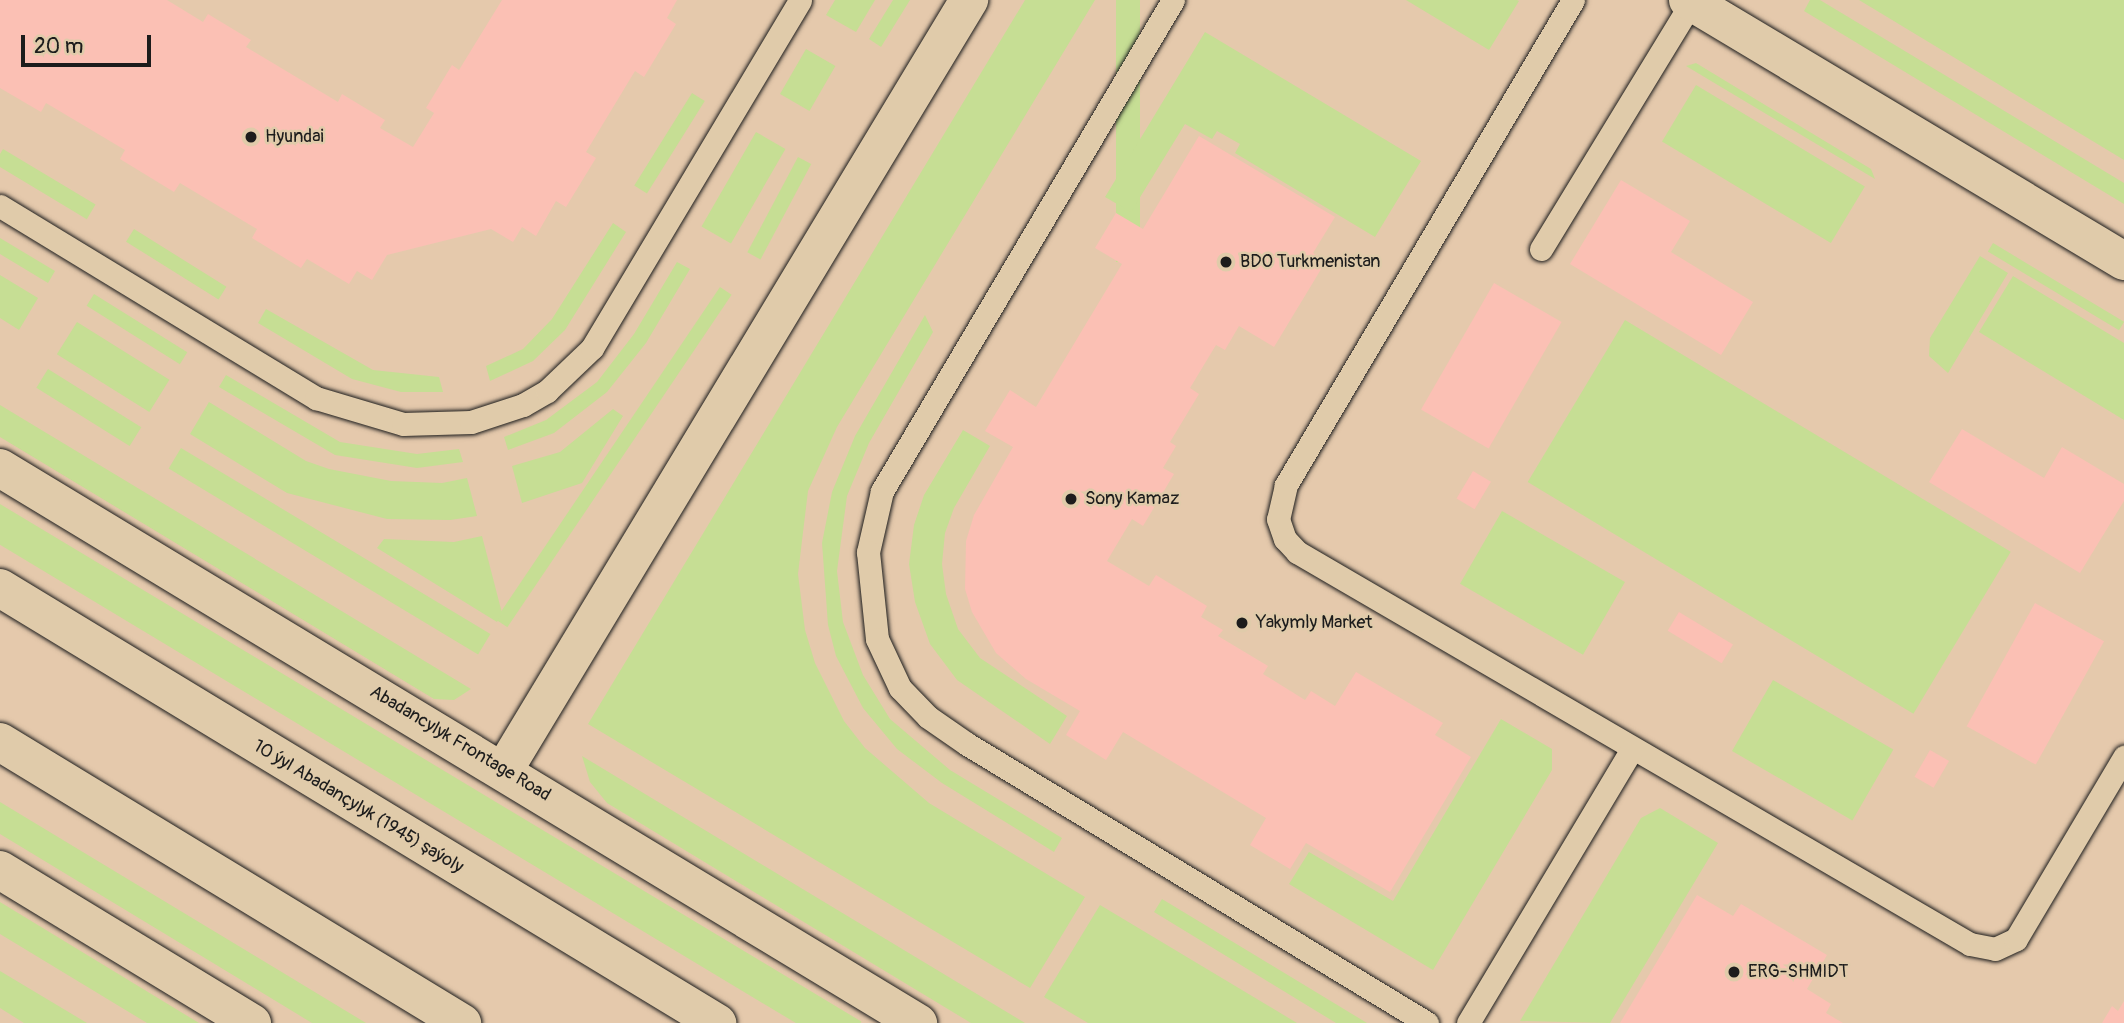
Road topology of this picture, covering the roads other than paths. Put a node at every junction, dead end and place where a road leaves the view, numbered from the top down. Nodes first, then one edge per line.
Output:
1 (800, 0) edge
2 (969, 0) edge
3 (1173, 0) edge
4 (1573, 0) edge
5 (1690, 1) edge
6 (0, 206) edge
7 (1541, 249) dead end
8 (2124, 261) edge
9 (0, 468) edge
10 (0, 589) edge
11 (0, 742) edge
12 (1632, 749) junction
13 (2124, 757) edge
14 (504, 770) junction
15 (0, 870) edge
16 (252, 1023) edge
17 (462, 1023) edge
18 (716, 1023) edge
19 (918, 1023) edge
20 (1427, 1023) edge
21 (1468, 1023) edge

1 - 6 lane
2 - 14 street
3 - 20 lane
4 - 12 lane
5 - 7 lane
5 - 8 street
9 - 14 street, Abadancylyk Frontage Road
10 - 18 street, 10 ýyl Abadançylyk (1945) şaýoly
11 - 17 street
12 - 13 lane
12 - 21 lane
14 - 19 street, Abadancylyk Frontage Road
15 - 16 street

